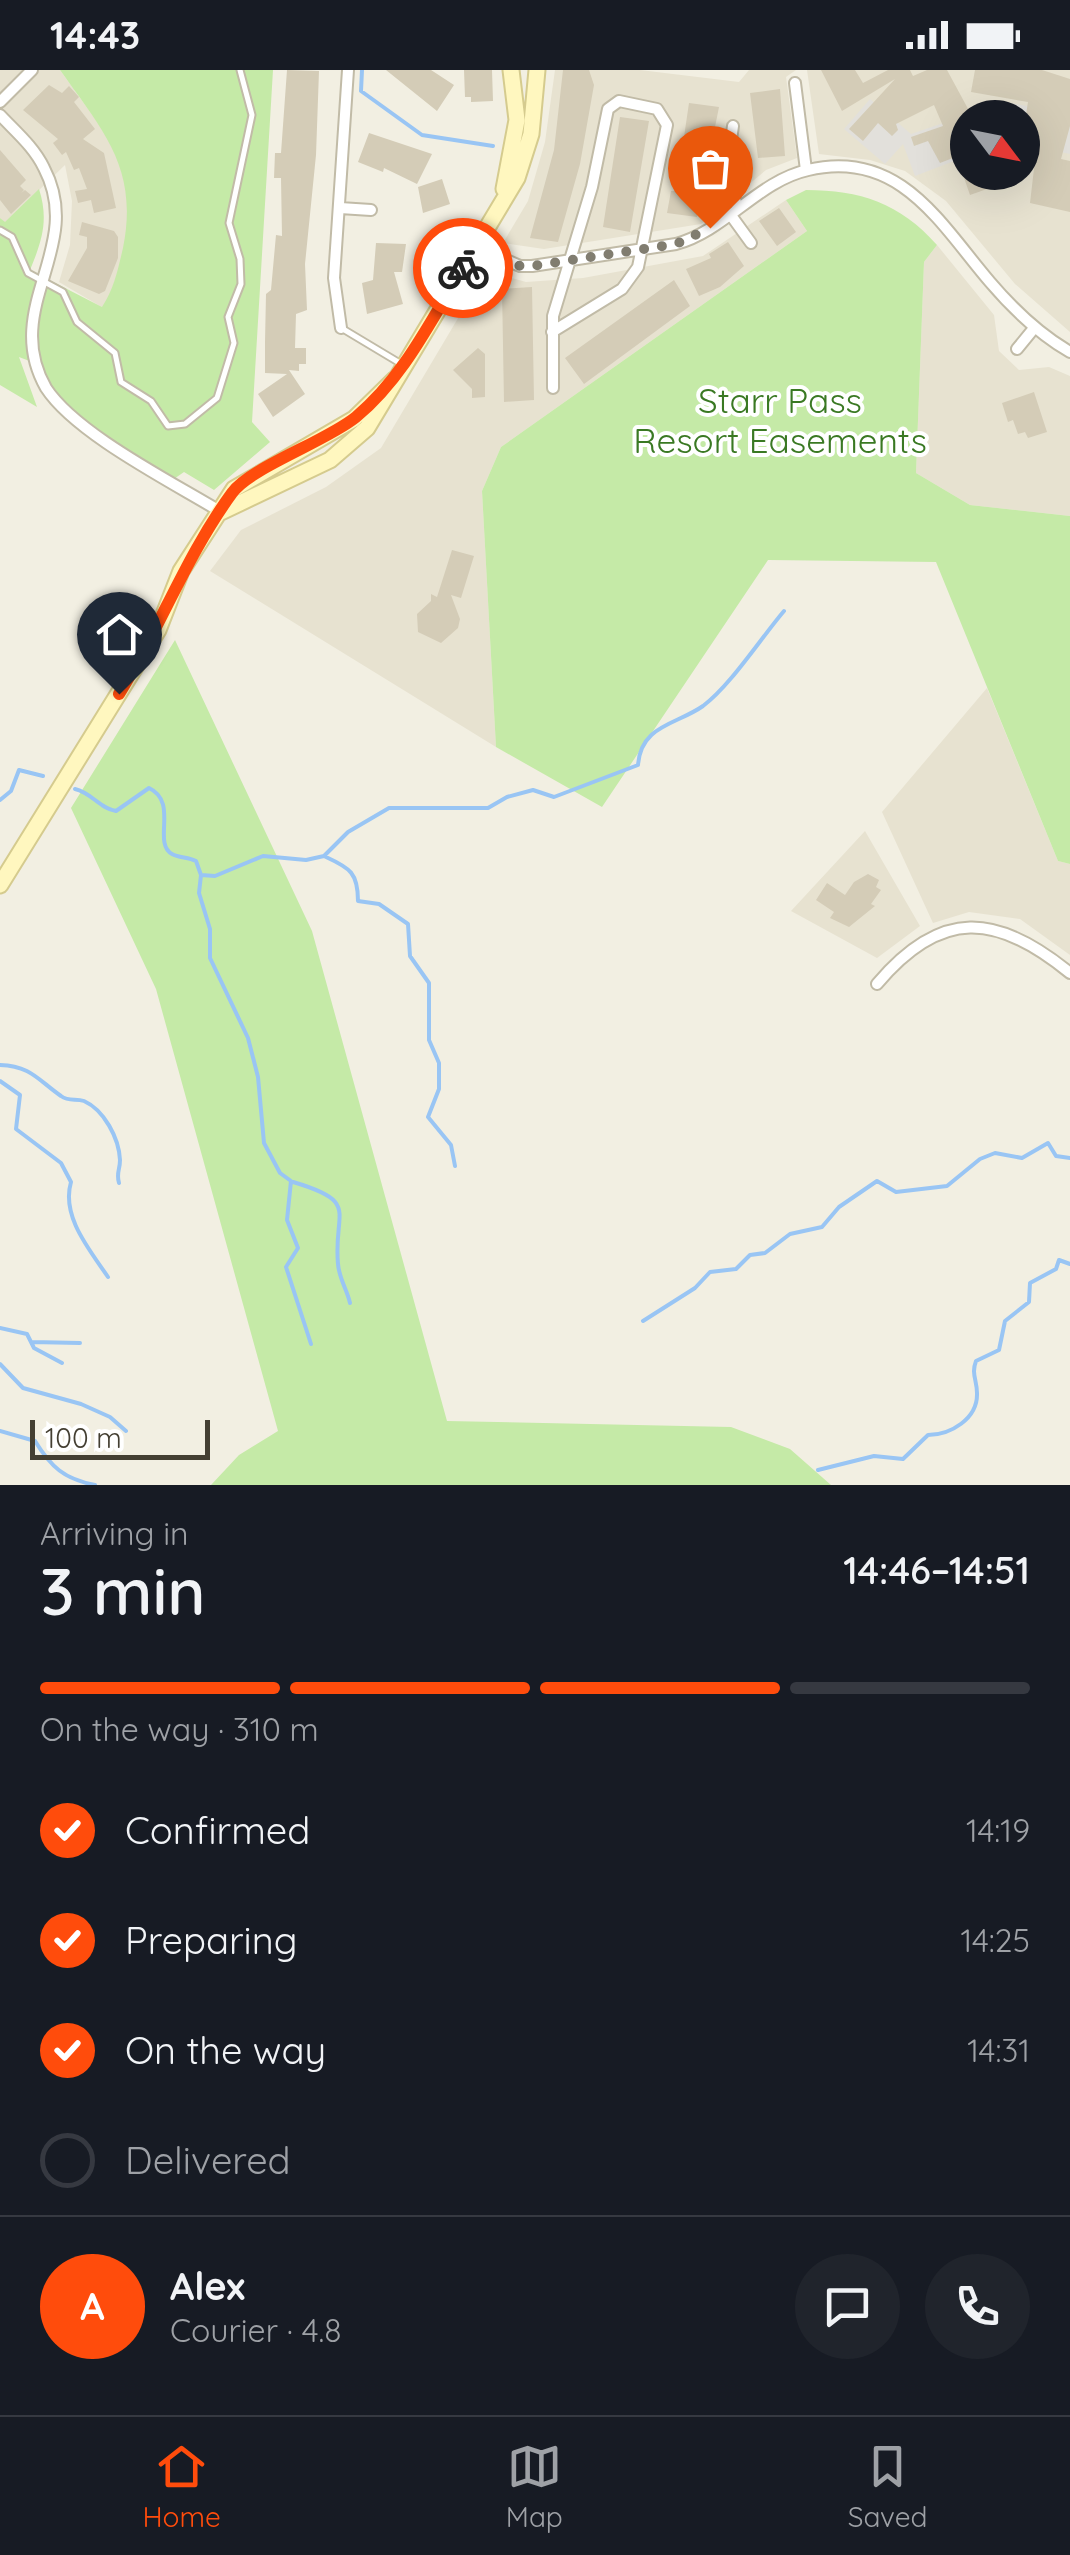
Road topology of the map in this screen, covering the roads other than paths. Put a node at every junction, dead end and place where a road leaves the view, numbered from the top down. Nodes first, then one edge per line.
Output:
1 (32, 70) edge
2 (240, 70) edge
3 (348, 70) edge
4 (511, 70) edge
5 (537, 70) edge
6 (795, 83) dead end
7 (0, 102) edge
8 (0, 115) edge
9 (733, 126) dead end
10 (806, 170) junction
11 (340, 208) junction
12 (371, 210) dead end
13 (734, 211) junction
14 (494, 216) junction
15 (0, 230) edge
16 (752, 243) dead end
17 (476, 247) junction
18 (645, 248) junction
19 (568, 262) junction
20 (38, 279) junction
21 (1035, 327) junction
22 (341, 328) joint
23 (552, 332) junction
24 (1017, 349) dead end
25 (1070, 352) edge
26 (400, 372) junction
27 (552, 388) dead end
28 (221, 512) junction
29 (0, 885) edge
30 (1070, 974) edge
31 (877, 984) dead end

1 - 7 street
2 - 20 lane
3 - 11 street
4 - 14 street
5 - 14 street
6 - 10 street
8 - 20 street
9 - 13 street
10 - 13 street
10 - 21 street
11 - 12 street
11 - 22 street
13 - 16 street
13 - 18 street
14 - 17 street
15 - 20 lane
17 - 19 street
17 - 26 street
18 - 19 street
18 - 19 street
18 - 23 street
19 - 23 street
20 - 28 street
21 - 24 street
21 - 25 street
22 - 26 lane
23 - 27 street
26 - 28 street
26 - 28 street
28 - 29 street
30 - 31 street

